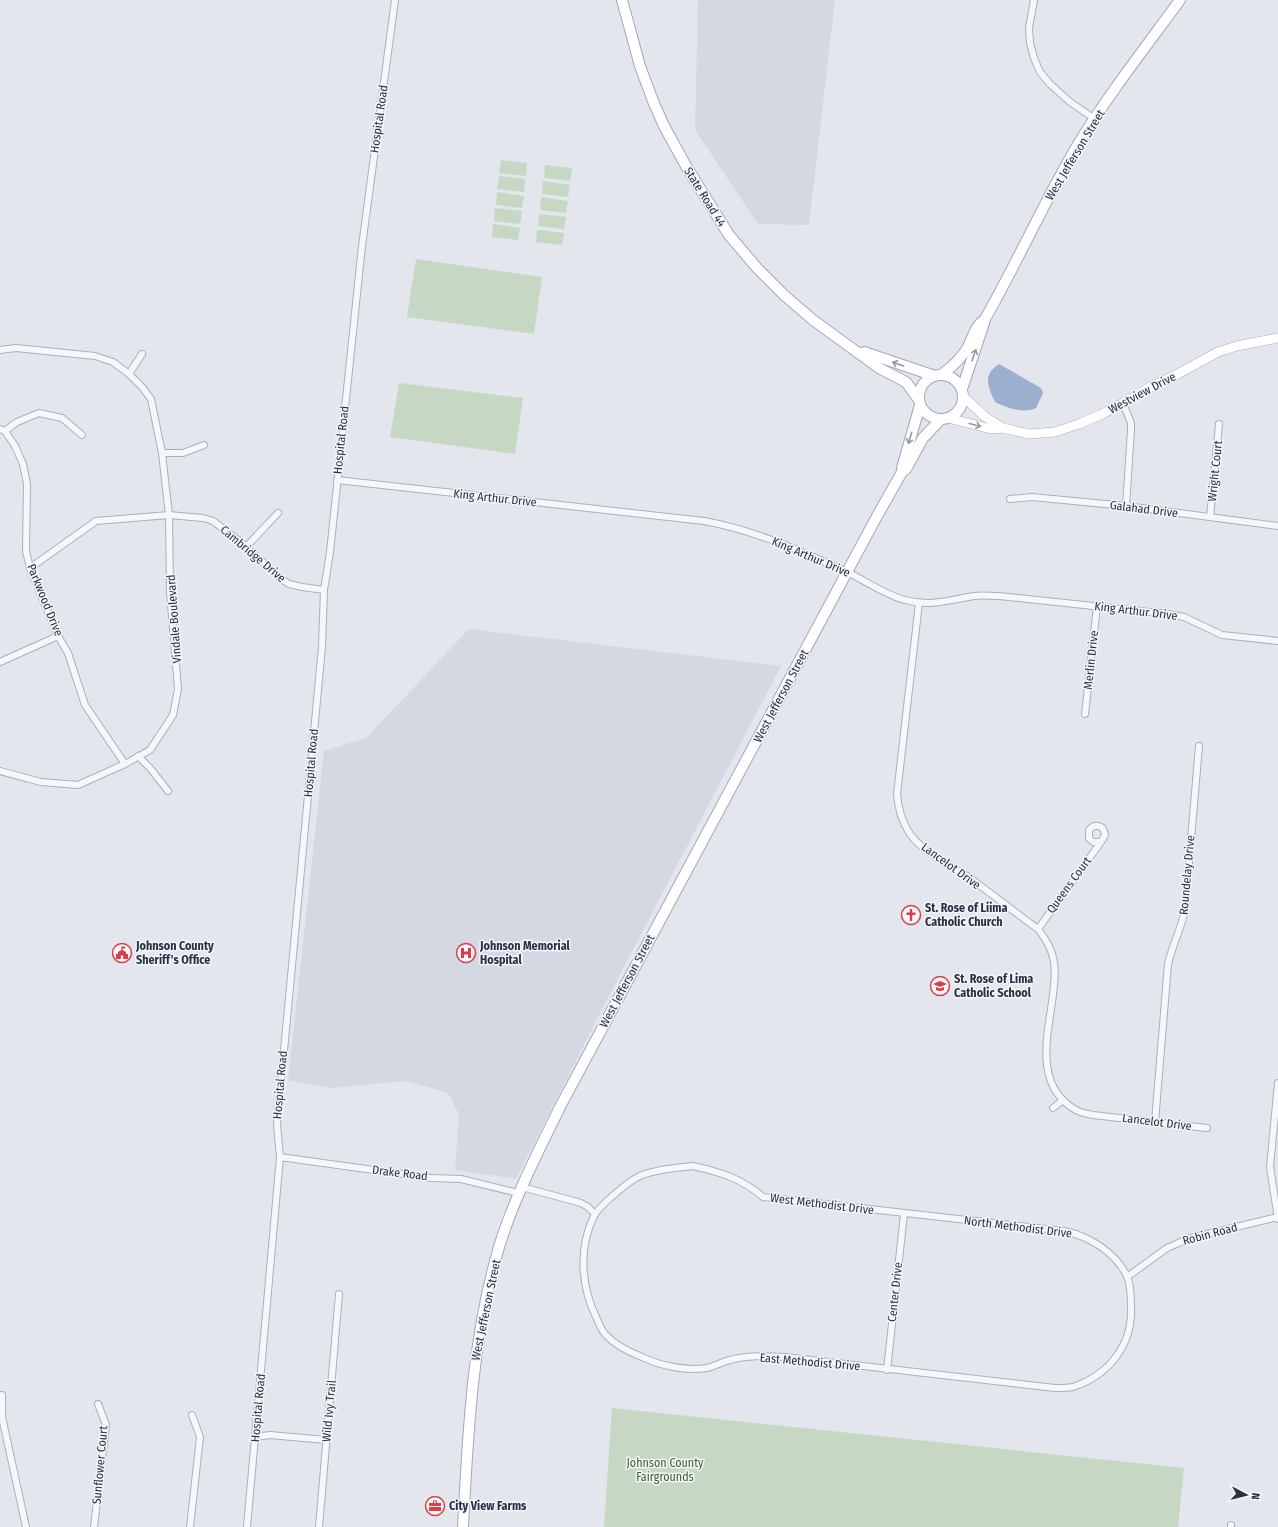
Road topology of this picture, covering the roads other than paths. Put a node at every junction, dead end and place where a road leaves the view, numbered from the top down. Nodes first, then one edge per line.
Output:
1 (395, 0) edge
2 (622, 0) edge
3 (1034, 0) edge
4 (1180, 0) edge
5 (1095, 120) junction
6 (985, 320) junction
7 (1278, 338) edge
8 (854, 349) junction
9 (0, 350) edge
10 (142, 354) dead end
11 (129, 374) junction
12 (938, 376) junction
13 (963, 393) junction
14 (920, 402) junction
15 (1124, 404) junction
16 (944, 419) junction
17 (1219, 424) dead end
18 (1003, 428) junction
19 (3, 430) edge
20 (82, 435) dead end
21 (204, 445) dead end
22 (162, 453) junction
23 (902, 472) junction
24 (337, 480) junction
25 (1010, 499) dead end
26 (1126, 506) junction
27 (278, 513) dead end
28 (169, 515) junction
29 (1210, 517) junction
30 (1278, 526) edge
31 (246, 547) junction
32 (30, 568) junction
33 (847, 572) junction
34 (324, 590) junction
35 (919, 603) junction
36 (1097, 606) junction
37 (58, 636) junction
38 (1278, 641) edge
39 (0, 662) edge
40 (1085, 714) dead end
41 (1198, 746) dead end
42 (138, 756) junction
43 (125, 764) junction
44 (0, 771) edge
45 (168, 791) dead end
46 (1101, 842) dead end
47 (1038, 929) junction
48 (1278, 1083) edge
49 (1278, 1090) edge
50 (1063, 1100) junction
51 (1053, 1108) dead end
52 (1155, 1122) junction
53 (1207, 1128) dead end
54 (280, 1156) junction
55 (520, 1190) junction
56 (595, 1214) junction
57 (904, 1214) junction
58 (1278, 1217) edge
59 (1127, 1277) junction
60 (339, 1294) dead end
61 (887, 1370) junction
62 (2, 1395) dead end
63 (98, 1404) dead end
64 (192, 1415) dead end
65 (255, 1437) junction
66 (326, 1440) junction
67 (26, 1527) edge
68 (94, 1527) edge
69 (190, 1527) edge
70 (246, 1527) edge
71 (319, 1527) edge
72 (463, 1527) edge

1 - 24 street, Hospital Road
2 - 8 main road, State Road 44
3 - 5 street
4 - 5 main road, West Jefferson Street
5 - 6 main road, West Jefferson Street
6 - 12 main road, West Jefferson Street
13 -> 6 main road, West Jefferson Street
7 - 15 street, Westview Drive
12 -> 8 main road, State Road 44
8 - 14 main road, State Road 44
9 - 11 street, Vindale Boulevard
10 - 11 street
11 - 22 street, Vindale Boulevard
12 - 13 main road
12 - 14 main road
13 - 16 main road
13 - 18 street, Westview Drive
14 - 16 main road
14 -> 23 main road, West Jefferson Street
15 - 18 street, Westview Drive
15 - 26 street
16 -> 18 street, Westview Drive
16 - 23 main road, West Jefferson Street
17 - 29 street, Wright Court
19 - 20 street
19 - 32 street, Parkwood Drive
21 - 22 street
22 - 28 street, Vindale Boulevard
23 - 33 main road, West Jefferson Street
24 - 33 street, King Arthur Drive
24 - 34 street, Hospital Road
25 - 26 street, Galahad Drive
26 - 29 street, Galahad Drive
27 - 31 street
28 - 31 street, Cambridge Drive
28 - 32 street, Cambridge Drive
28 - 42 street, Vindale Boulevard
29 - 30 street, Galahad Drive
31 - 34 street, Cambridge Drive
32 - 37 street, Parkwood Drive
33 - 35 street, King Arthur Drive
33 - 55 main road, West Jefferson Street
34 - 54 street, Hospital Road
35 - 36 street, King Arthur Drive
35 - 47 street, Lancelot Drive
36 - 38 street, King Arthur Drive
36 - 40 street, Merlin Drive
37 - 39 street
37 - 43 street, Parkwood Drive
41 - 52 street, Roundelay Drive
42 - 43 street, Vindale Boulevard
42 - 45 street
43 - 44 street, Vindale Boulevard
46 - 47 street, Queens Court
47 - 50 street, Lancelot Drive
48 - 49 street
49 - 58 street
50 - 51 street
50 - 52 street, Lancelot Drive
52 - 53 street, Lancelot Drive
54 - 55 street, Drake Road
54 - 65 street, Hospital Road
55 - 56 street, Drake Road
55 - 72 main road, West Jefferson Street
56 - 57 street, West Methodist Drive
56 - 61 street, East Methodist Drive
57 - 59 street, North Methodist Drive
57 - 61 street, Center Drive
58 - 59 street, Robin Road
59 - 61 street, North Methodist Drive
60 - 66 street, Wild Ivy Trail
62 - 67 street
63 - 68 street, Sunflower Court
64 - 69 street
65 - 66 street
65 - 70 street, Hospital Road
66 - 71 street, Wild Ivy Trail

